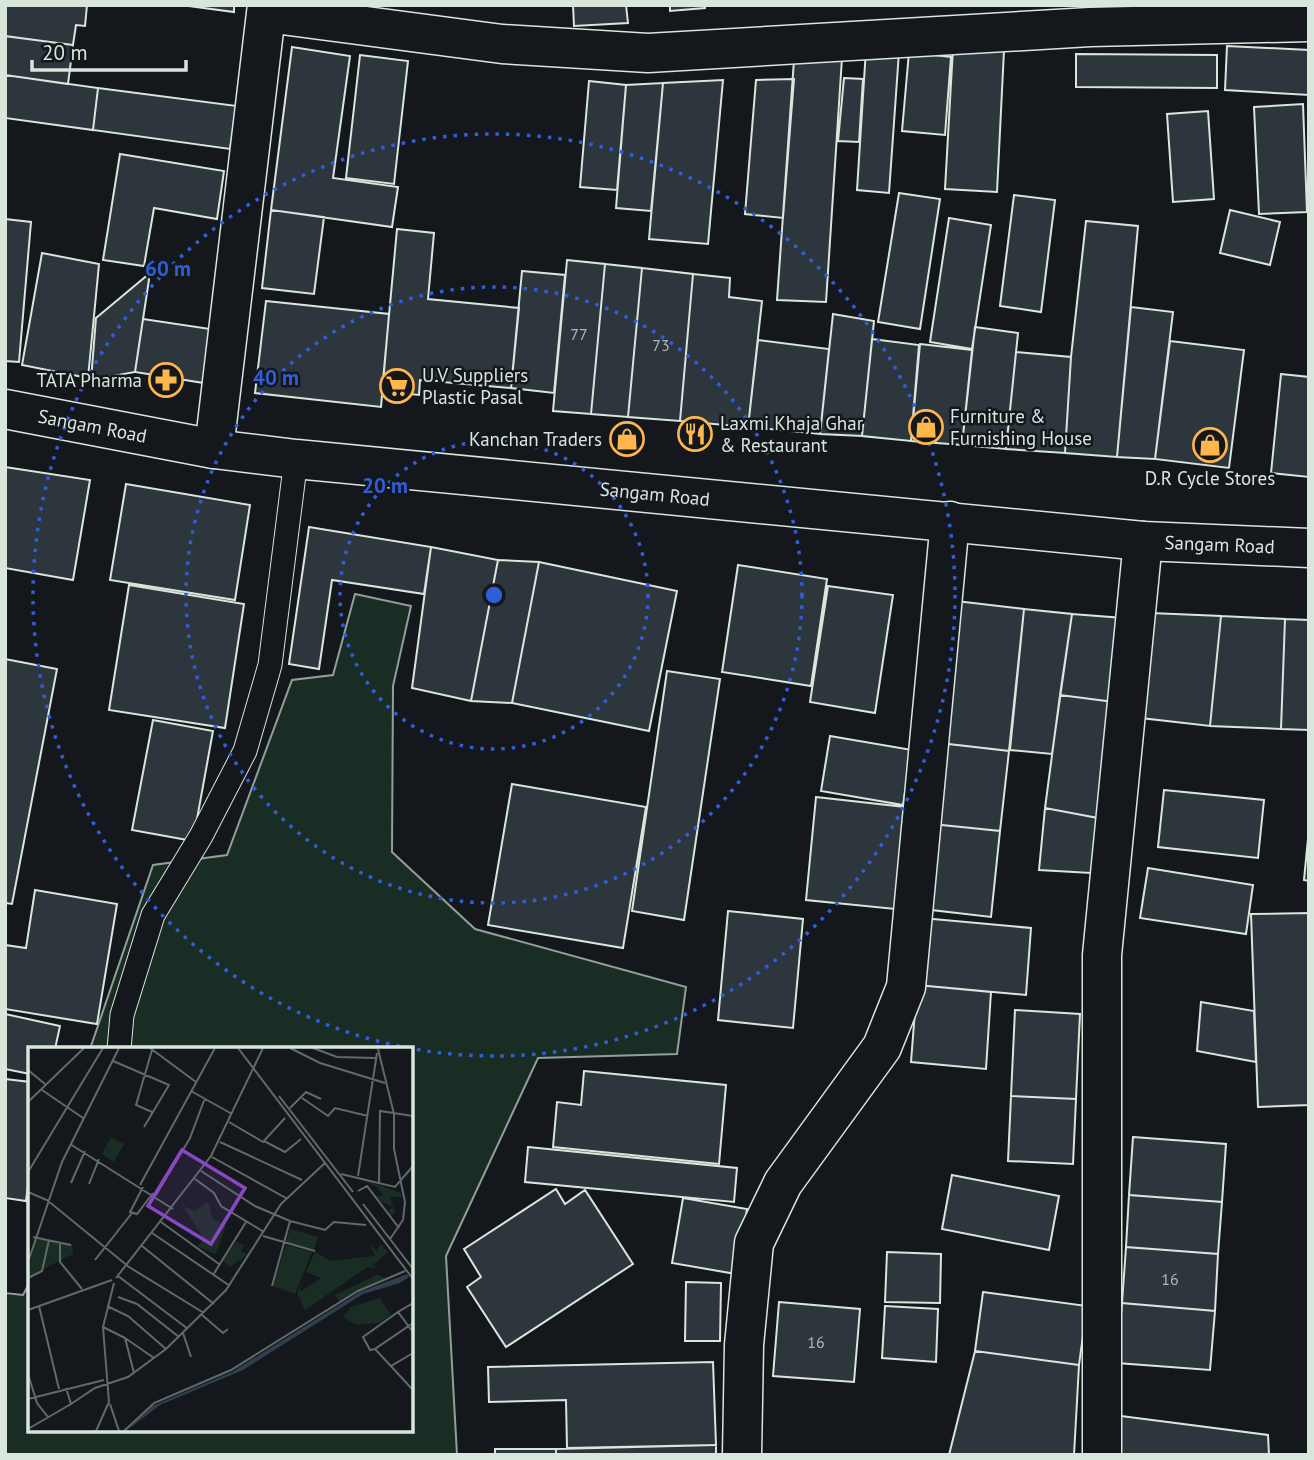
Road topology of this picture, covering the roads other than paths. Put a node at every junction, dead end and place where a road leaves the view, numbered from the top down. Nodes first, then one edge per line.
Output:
1 (267, 9) edge
2 (1309, 22) edge
3 (5, 409) edge
4 (214, 449) junction
5 (296, 459) junction
6 (950, 521) junction
7 (1143, 541) junction
8 (1309, 548) edge
9 (118, 1047) edge
10 (741, 1455) edge
11 (1102, 1455) edge

1 - 2 street
1 - 4 street
3 - 4 street, Sangam Road
4 - 5 street, Sangam Road
5 - 6 street, Sangam Road
5 - 9 lane
6 - 7 street, Sangam Road
6 - 10 street
7 - 8 street, Sangam Road
7 - 11 street

